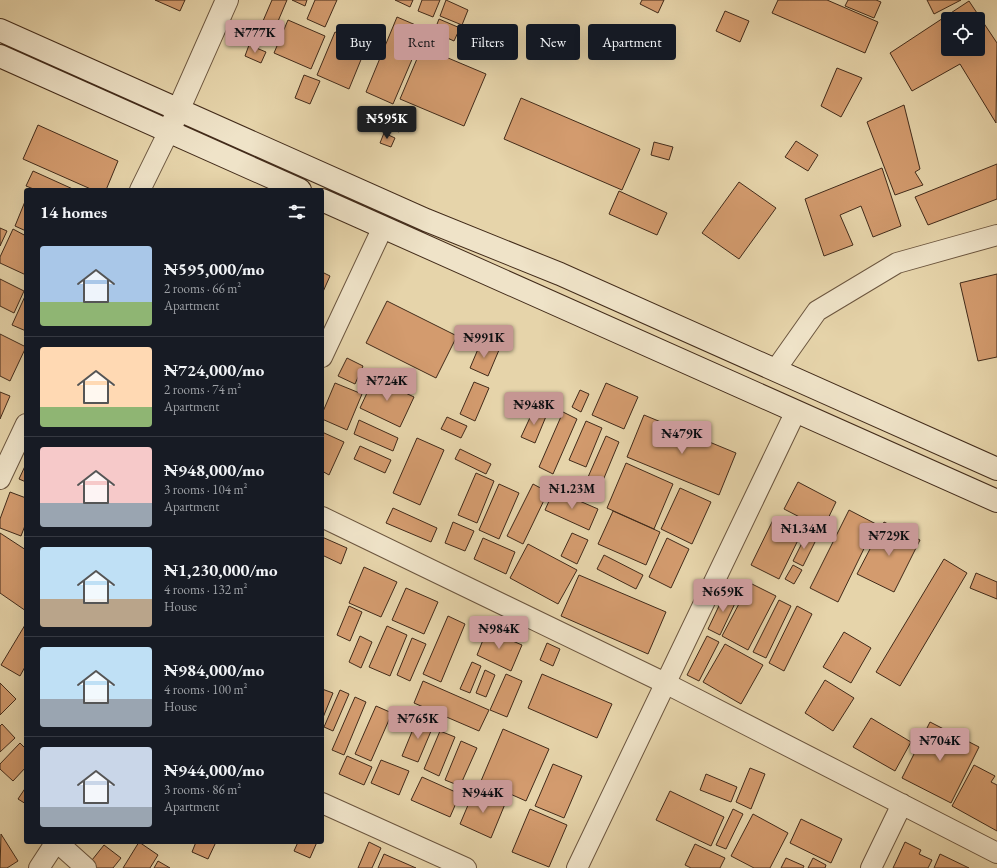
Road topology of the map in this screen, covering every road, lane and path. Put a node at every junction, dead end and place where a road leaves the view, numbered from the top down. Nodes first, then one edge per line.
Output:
1 (227, 0) edge
2 (0, 30) edge
3 (0, 56) edge
4 (179, 109) junction
5 (169, 131) junction
6 (141, 188) edge
7 (296, 188) edge
8 (324, 201) edge
9 (383, 228) junction
10 (997, 235) edge
11 (324, 353) edge
12 (776, 369) junction
13 (796, 411) junction
14 (24, 428) edge
15 (997, 469) edge
16 (0, 479) edge
17 (997, 500) edge
18 (324, 517) edge
19 (665, 683) junction
20 (324, 804) edge
21 (902, 804) junction
22 (55, 844) edge
23 (58, 844) edge
24 (997, 852) edge
25 (39, 868) edge
26 (86, 868) edge
27 (466, 868) edge
28 (577, 868) edge
29 (870, 868) edge

1 - 4 main road
2 - 4 main road
3 - 5 main road
4 - 5 main road
4 - 12 main road
5 - 6 street
5 - 7 main road
8 - 9 main road
9 - 11 street
9 - 13 main road
10 - 12 street
12 - 15 main road
13 - 17 main road
13 - 19 street
14 - 16 street
18 - 19 street
19 - 21 street
19 - 28 street
20 - 27 street
21 - 24 street
21 - 29 street
22 - 25 street
23 - 26 street

